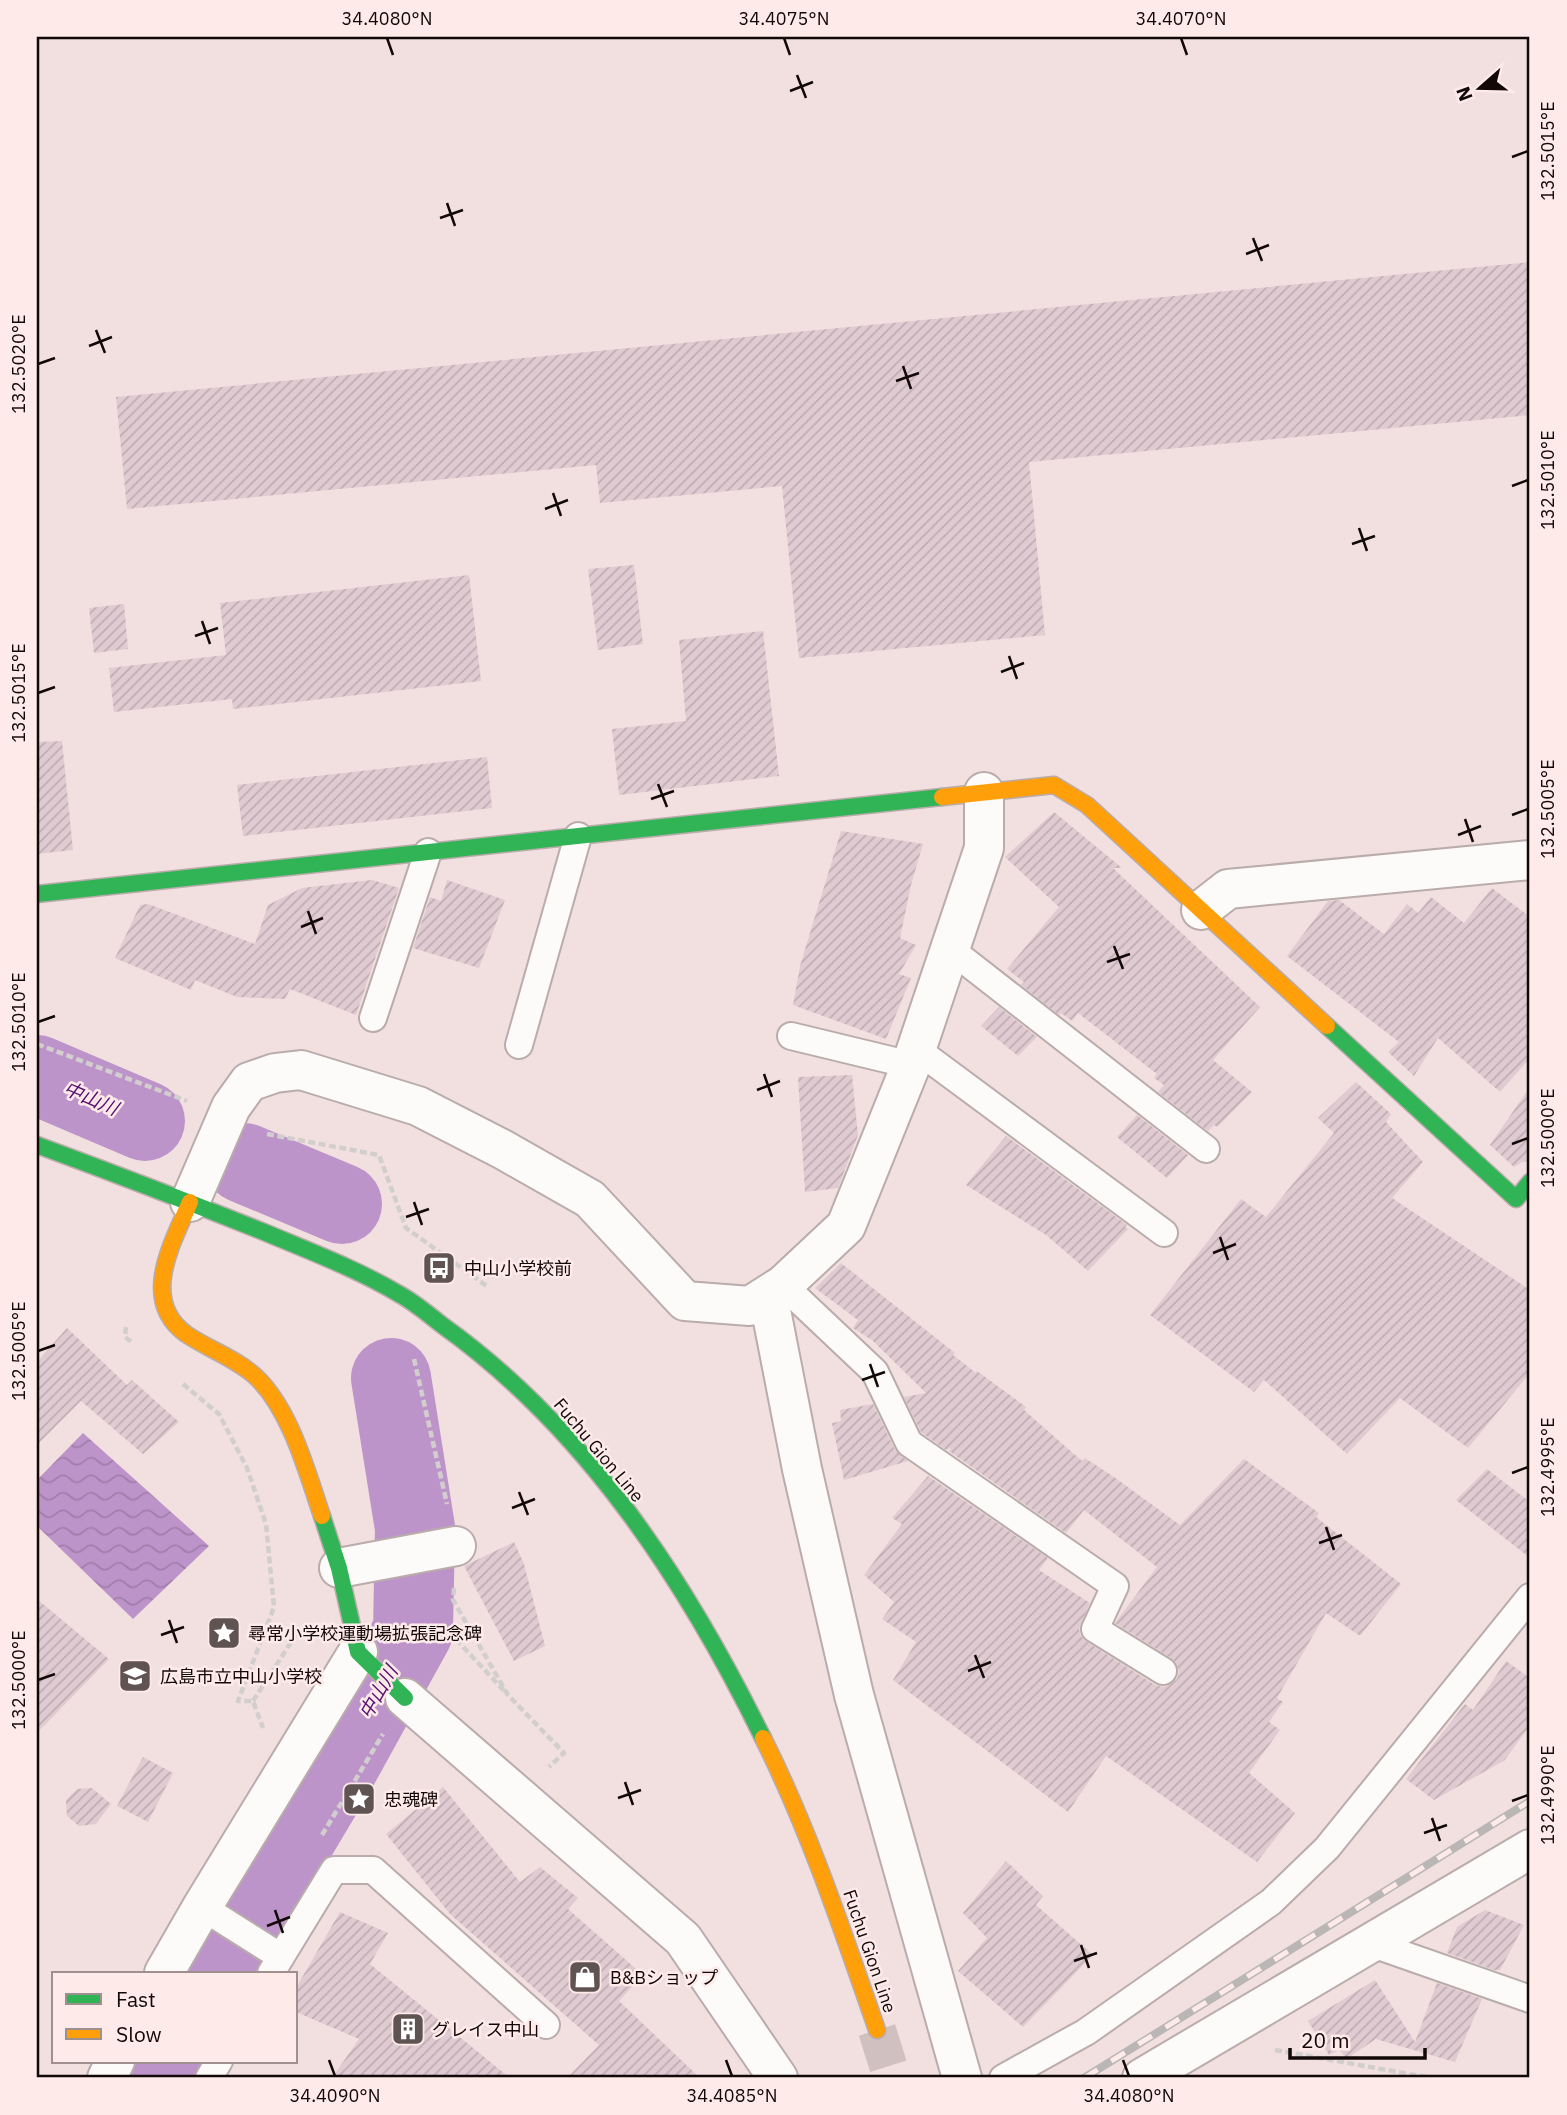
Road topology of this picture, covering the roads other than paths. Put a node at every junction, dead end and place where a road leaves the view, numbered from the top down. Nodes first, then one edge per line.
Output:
1 (984, 792) junction
2 (578, 836) junction
3 (428, 852) junction
4 (1530, 860) edge
5 (37, 894) edge
6 (1201, 910) junction
7 (950, 949) junction
8 (373, 1018) dead end
9 (791, 1036) dead end
10 (519, 1045) dead end
11 (913, 1057) junction
12 (37, 1145) edge
13 (1206, 1149) dead end
14 (1525, 1198) edge
15 (190, 1202) junction
16 (1164, 1233) dead end
17 (775, 1290) junction
18 (449, 1547) dead end
19 (339, 1568) junction
20 (1530, 1597) edge
21 (362, 1656) junction
22 (1163, 1671) dead end
23 (405, 1698) joint
24 (1530, 1849) edge
25 (211, 1912) junction
26 (1370, 1943) junction
27 (276, 1965) edge
28 (165, 1972) edge
29 (1530, 1999) edge
30 (546, 2025) dead end
31 (877, 2030) tunnel mouth
32 (115, 2062) edge
33 (218, 2062) edge
34 (107, 2078) edge
35 (209, 2078) edge
36 (778, 2078) edge
37 (962, 2078) edge
38 (1003, 2078) edge
39 (1142, 2078) edge

1 - 2 street
1 - 6 street
1 - 7 street
2 - 3 street
2 - 10 lane
3 - 5 street
3 - 8 lane
4 - 6 street
6 - 14 street
7 - 11 street
7 - 13 lane
9 - 11 lane
11 - 16 lane
11 - 17 street
12 - 15 street, Fuchu Gion Line
15 - 17 street
15 - 19 street
15 - 31 street, Fuchu Gion Line
17 - 22 lane
17 - 37 street
18 - 19 street
19 - 21 street
20 - 38 lane
21 - 23 street
21 - 25 street
23 - 36 street
24 - 26 street
25 - 27 lane
25 - 28 street
26 - 29 lane
26 - 39 street
27 - 30 lane
32 - 34 street
33 - 35 lane

